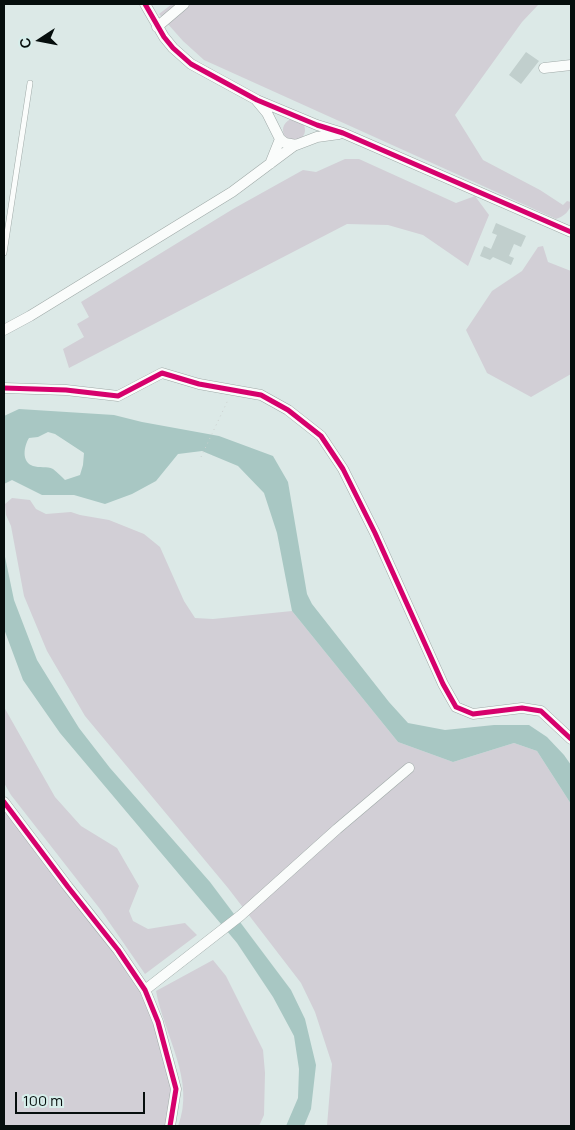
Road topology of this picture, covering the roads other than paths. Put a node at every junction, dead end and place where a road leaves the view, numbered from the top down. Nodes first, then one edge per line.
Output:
1 (145, 4) edge
2 (184, 4) edge
3 (157, 27) junction
4 (571, 65) edge
5 (544, 68) dead end
6 (30, 84) dead end
7 (257, 100) junction
8 (300, 118) junction
9 (343, 133) junction
10 (279, 136) junction
11 (306, 141) junction
12 (295, 145) junction
13 (270, 165) junction
14 (571, 232) edge
15 (4, 253) edge
16 (4, 330) edge
17 (4, 388) edge
18 (571, 739) edge
19 (409, 768) dead end
20 (4, 802) edge
21 (145, 990) junction
22 (170, 1126) edge

1 - 3 street
2 - 3 street
3 - 7 street
4 - 5 street
6 - 15 lane
7 - 8 street
7 - 10 street
8 - 9 street
8 - 10 street
8 - 11 street
9 - 11 street
9 - 14 street
10 - 12 street
10 - 13 street
11 - 12 street
12 - 13 street
13 - 16 street
17 - 18 street
19 - 21 street
20 - 21 street
21 - 22 street

